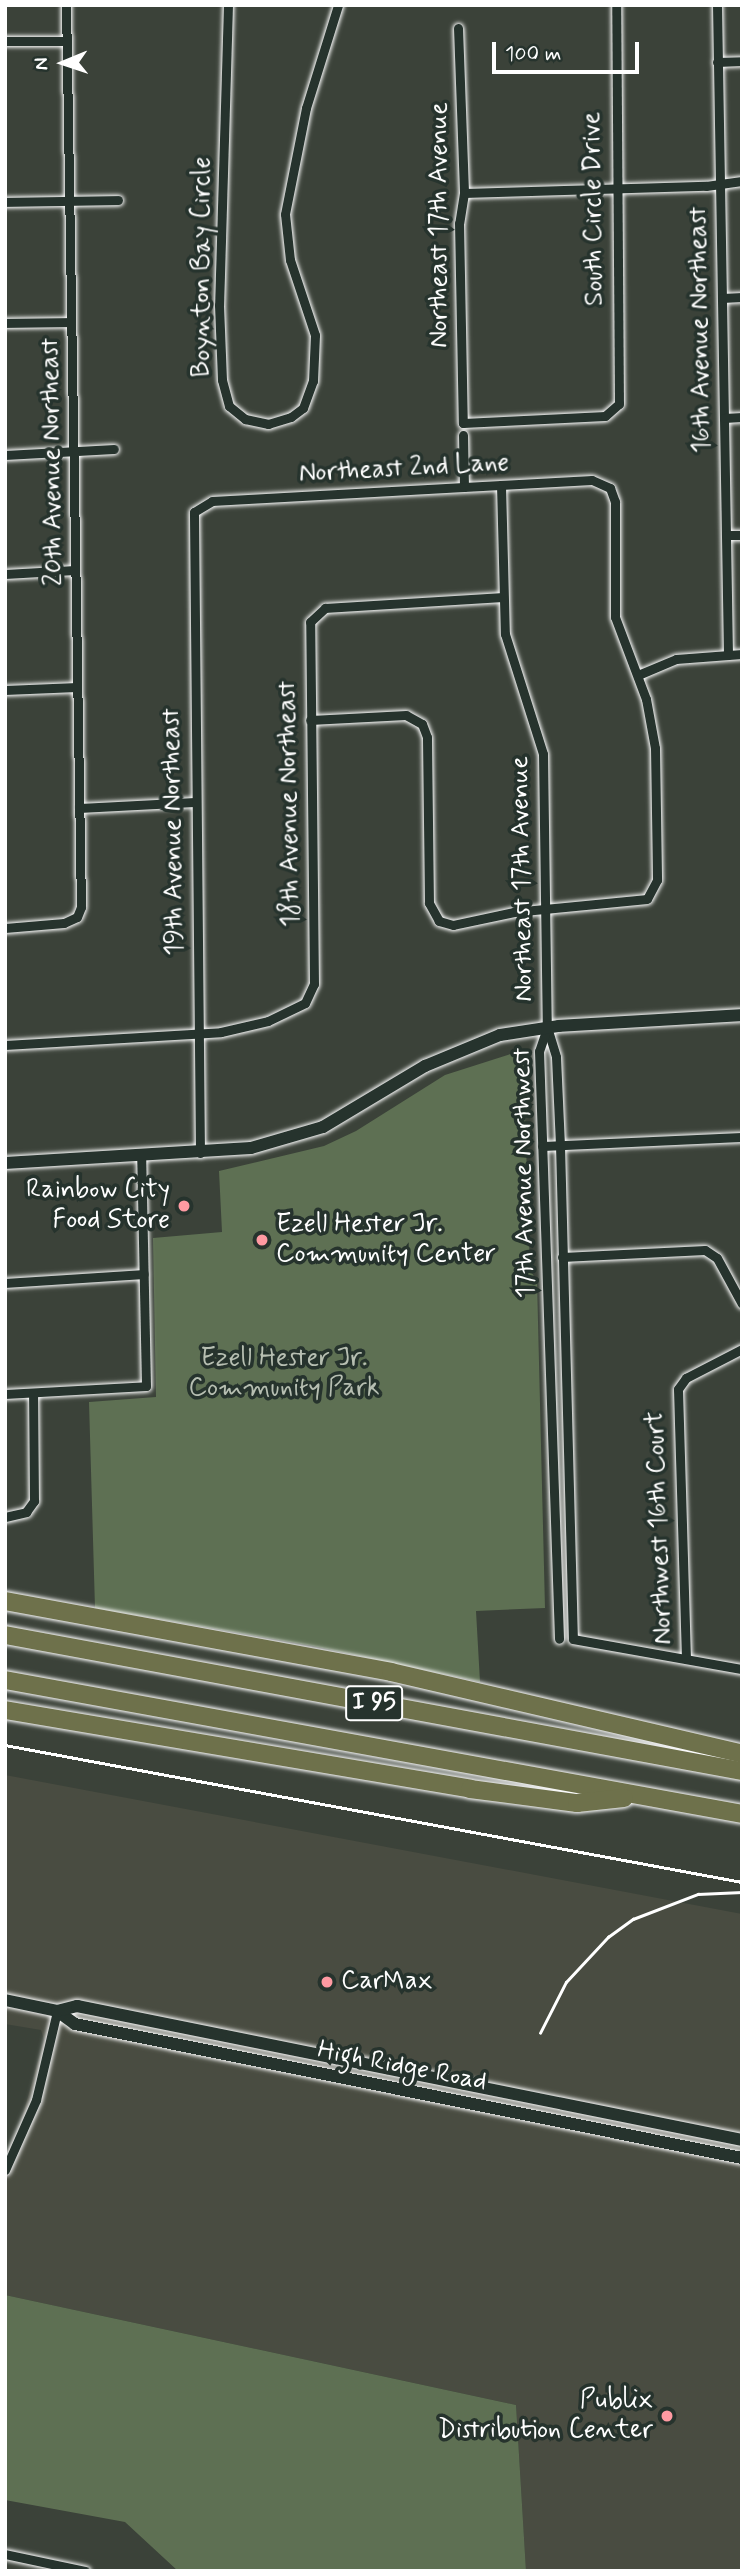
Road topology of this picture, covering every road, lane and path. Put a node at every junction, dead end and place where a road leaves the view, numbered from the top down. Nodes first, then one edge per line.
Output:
1 (66, 5) edge
2 (228, 5) edge
3 (338, 5) edge
4 (616, 5) edge
5 (717, 5) edge
6 (458, 27) dead end
7 (5, 41) edge
8 (67, 41) junction
9 (742, 61) edge
10 (717, 62) junction
11 (742, 181) edge
12 (719, 184) junction
13 (614, 187) junction
14 (464, 192) junction
15 (118, 200) dead end
16 (5, 202) edge
17 (69, 202) junction
18 (742, 297) edge
19 (722, 298) junction
20 (71, 322) junction
21 (5, 323) edge
22 (742, 417) edge
23 (724, 418) junction
24 (463, 423) joint
25 (463, 435) dead end
26 (114, 449) dead end
27 (73, 451) junction
28 (5, 455) edge
29 (501, 485) junction
30 (464, 486) junction
31 (194, 512) joint
32 (726, 535) junction
33 (742, 535) edge
34 (75, 570) junction
35 (5, 574) edge
36 (503, 597) junction
37 (742, 654) edge
38 (727, 655) junction
39 (638, 675) junction
40 (77, 687) junction
41 (5, 690) edge
42 (310, 720) junction
43 (195, 802) junction
44 (79, 808) junction
45 (545, 908) junction
46 (5, 928) edge
47 (742, 1015) edge
48 (547, 1027) junction
49 (199, 1034) junction
50 (5, 1045) edge
51 (742, 1137) edge
52 (560, 1145) junction
53 (542, 1146) junction
54 (201, 1153) junction
55 (141, 1156) junction
56 (5, 1163) edge
57 (562, 1257) junction
58 (144, 1274) junction
59 (5, 1283) edge
60 (742, 1304) edge
61 (742, 1349) edge
62 (33, 1393) junction
63 (5, 1394) edge
64 (5, 1517) edge
65 (5, 1601) edge
66 (5, 1635) edge
67 (559, 1639) dead end
68 (685, 1659) junction
69 (742, 1669) edge
70 (5, 1680) edge
71 (5, 1710) edge
72 (742, 1754) edge
73 (742, 1771) edge
74 (643, 1796) junction
75 (742, 1814) edge
76 (5, 2000) edge
77 (57, 2011) junction
78 (205, 2033) junction
79 (201, 2050) junction
80 (506, 2092) junction
81 (503, 2111) junction
82 (695, 2131) junction
83 (742, 2140) edge
84 (690, 2148) junction
85 (742, 2158) edge
86 (5, 2170) edge
87 (5, 2554) edge
88 (85, 2571) edge

1 - 8 street, 20th Avenue Northeast
2 - 3 street, Boynton Bay Circle
4 - 13 street, South Circle Drive
5 - 10 street, 16th Avenue Northeast
6 - 14 street, Northeast 17th Avenue
7 - 8 street
8 - 17 street, 20th Avenue Northeast
9 - 10 street
10 - 12 street, 16th Avenue Northeast
11 - 12 street
12 - 13 street
12 - 19 street, 16th Avenue Northeast
13 - 14 street
13 - 24 street, South Circle Drive
14 - 24 street, Northeast 17th Avenue
15 - 17 street
16 - 17 street
17 - 20 street, 20th Avenue Northeast
18 - 19 street
19 - 23 street, 16th Avenue Northeast
20 - 21 street
20 - 27 street, 20th Avenue Northeast
22 - 23 street
23 - 32 street, 16th Avenue Northeast
25 - 30 street
26 - 27 street
27 - 28 street
27 - 34 street, 20th Avenue Northeast
29 - 30 street, Northeast 2nd Lane
29 - 36 street, Northeast 17th Avenue
29 - 39 street, Northeast 2nd Lane
30 - 31 street, Northeast 2nd Lane
31 - 43 street, 19th Avenue Northeast
32 - 33 street
32 - 38 street, 16th Avenue Northeast
34 - 35 street
34 - 40 street, 20th Avenue Northeast
36 - 42 street, 18th Avenue Northeast
36 - 45 street, Northeast 17th Avenue
37 - 38 street
38 - 39 street
39 - 45 street
40 - 41 street
40 - 44 street, 20th Avenue Northeast
42 - 45 street
42 - 49 street, 18th Avenue Northeast
43 - 44 street
43 - 49 street, 19th Avenue Northeast
44 - 46 street, 20th Avenue Northeast
45 - 48 street, Northeast 17th Avenue
47 - 48 street
48 - 52 street, 17th Avenue Northwest
48 - 53 street, 17th Avenue Northwest
48 - 54 street
49 - 50 street
49 - 54 street, 19th Avenue Northeast
51 - 52 street
52 - 53 street
52 - 57 street, 17th Avenue Northwest
53 - 67 street, 17th Avenue Northwest
54 - 55 street
55 - 56 street
55 - 58 street
57 - 60 street
57 - 68 street, 17th Avenue Northwest
58 - 59 street
58 - 62 street
61 - 68 street, Northwest 16th Court
62 - 63 street
62 - 64 street
65 - 72 highway
66 - 73 highway, I 95
68 - 69 street
70 - 74 highway, I 95
71 - 74 highway
74 - 75 highway, I 95
76 - 77 street, High Ridge Road
77 - 78 street, High Ridge Road
77 - 79 street, High Ridge Road
77 - 86 street
78 - 79 street
78 - 80 street, High Ridge Road
79 - 81 street, High Ridge Road
80 - 81 street
80 - 82 street, High Ridge Road
81 - 84 street, High Ridge Road
82 - 83 street, High Ridge Road
82 - 84 street
84 - 85 street, High Ridge Road
87 - 88 street

